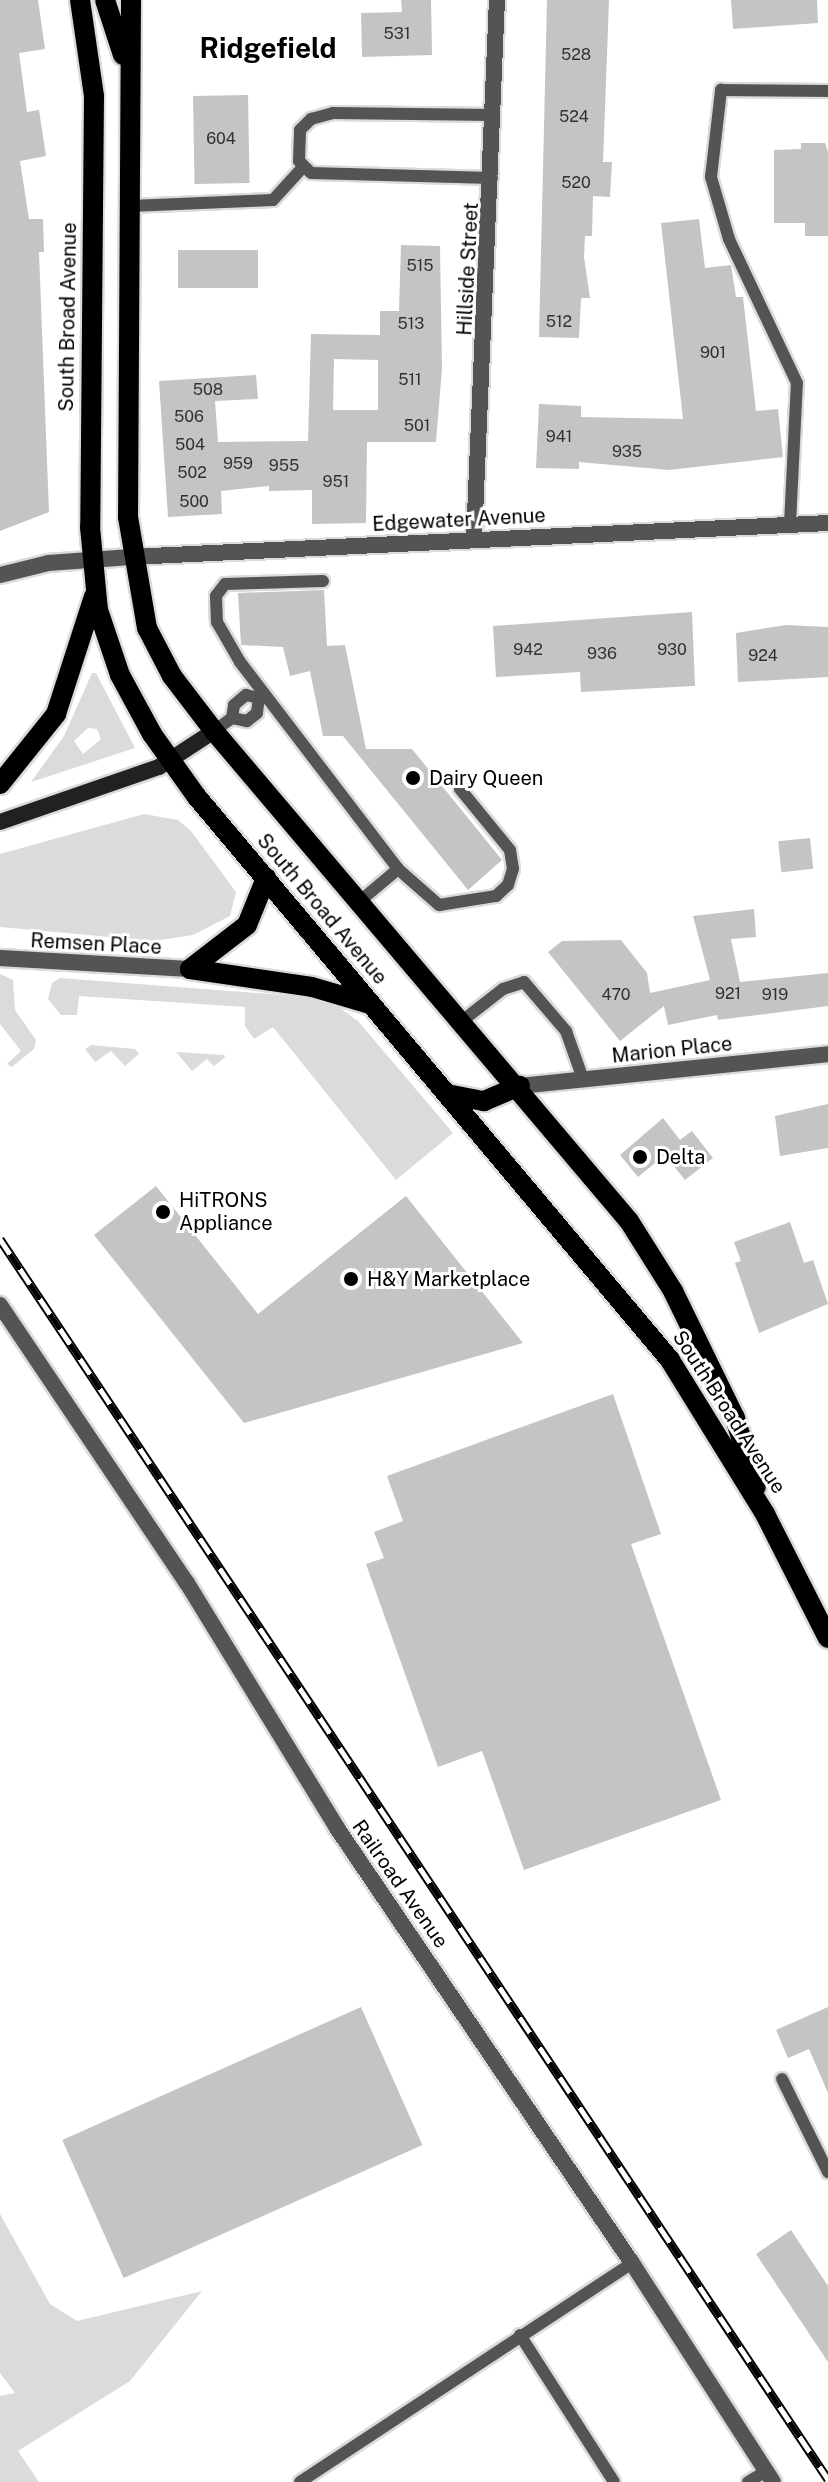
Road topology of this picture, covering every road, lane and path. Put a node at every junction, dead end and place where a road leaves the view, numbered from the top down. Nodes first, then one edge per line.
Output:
1 (80, 0) edge
2 (105, 0) edge
3 (131, 0) edge
4 (497, 0) edge
5 (129, 87) junction
6 (828, 91) edge
7 (494, 115) junction
8 (300, 173) junction
9 (492, 178) junction
10 (130, 206) junction
11 (828, 523) edge
12 (790, 524) junction
13 (474, 539) junction
14 (131, 557) junction
15 (92, 560) junction
16 (0, 575) edge
17 (323, 581) dead end
18 (95, 592) junction
19 (262, 696) junction
20 (232, 718) junction
21 (214, 731) junction
22 (170, 762) junction
23 (0, 784) edge
24 (460, 789) dead end
25 (0, 822) edge
26 (398, 869) junction
27 (266, 878) junction
28 (360, 901) junction
29 (0, 958) edge
30 (190, 969) junction
31 (370, 1004) junction
32 (462, 1021) junction
33 (828, 1054) edge
34 (583, 1079) junction
35 (520, 1086) junction
36 (447, 1094) junction
37 (0, 1305) edge
38 (765, 1514) junction
39 (826, 1631) edge
40 (782, 2079) dead end
41 (828, 2172) edge
42 (632, 2263) junction
43 (520, 2335) junction
44 (769, 2476) edge
45 (300, 2482) edge
46 (614, 2482) edge
47 (748, 2482) edge

1 - 15 main road, South Broad Avenue
2 - 5 main road
3 - 5 main road
4 - 7 street, Hillside Street
5 - 10 main road, South Broad Avenue
6 - 12 lane
7 - 8 lane
7 - 9 street, Hillside Street
8 - 9 lane
8 - 10 lane
9 - 13 street, Hillside Street
10 - 14 main road, South Broad Avenue
11 - 12 street, Edgewater Avenue
12 - 13 street, Edgewater Avenue
13 - 14 street, Edgewater Avenue
14 - 15 street, Edgewater Avenue
14 - 21 main road, South Broad Avenue
15 - 16 street, Edgewater Avenue
15 - 18 main road, South Broad Avenue
17 - 19 lane
18 - 22 main road, South Broad Avenue
18 - 23 main road
19 - 20 lane
19 - 20 lane
19 - 26 lane
20 - 21 lane
21 - 22 main road
21 - 28 main road, South Broad Avenue
22 - 25 main road
22 - 27 main road, South Broad Avenue
24 - 26 lane
26 - 28 lane
27 - 30 main road
27 - 31 main road, South Broad Avenue
28 - 32 main road, South Broad Avenue
29 - 30 street, Remsen Place
30 - 31 main road
31 - 36 main road, South Broad Avenue
32 - 34 lane
32 - 35 main road, South Broad Avenue
33 - 34 street, Marion Place
34 - 35 street, Marion Place
35 - 36 main road
35 - 38 main road, South Broad Avenue
36 - 38 main road, South Broad Avenue
37 - 42 street, Railroad Avenue
38 - 39 main road
40 - 41 lane
42 - 43 lane
42 - 44 street, Railroad Avenue
43 - 45 lane
43 - 46 lane
44 - 47 lane

